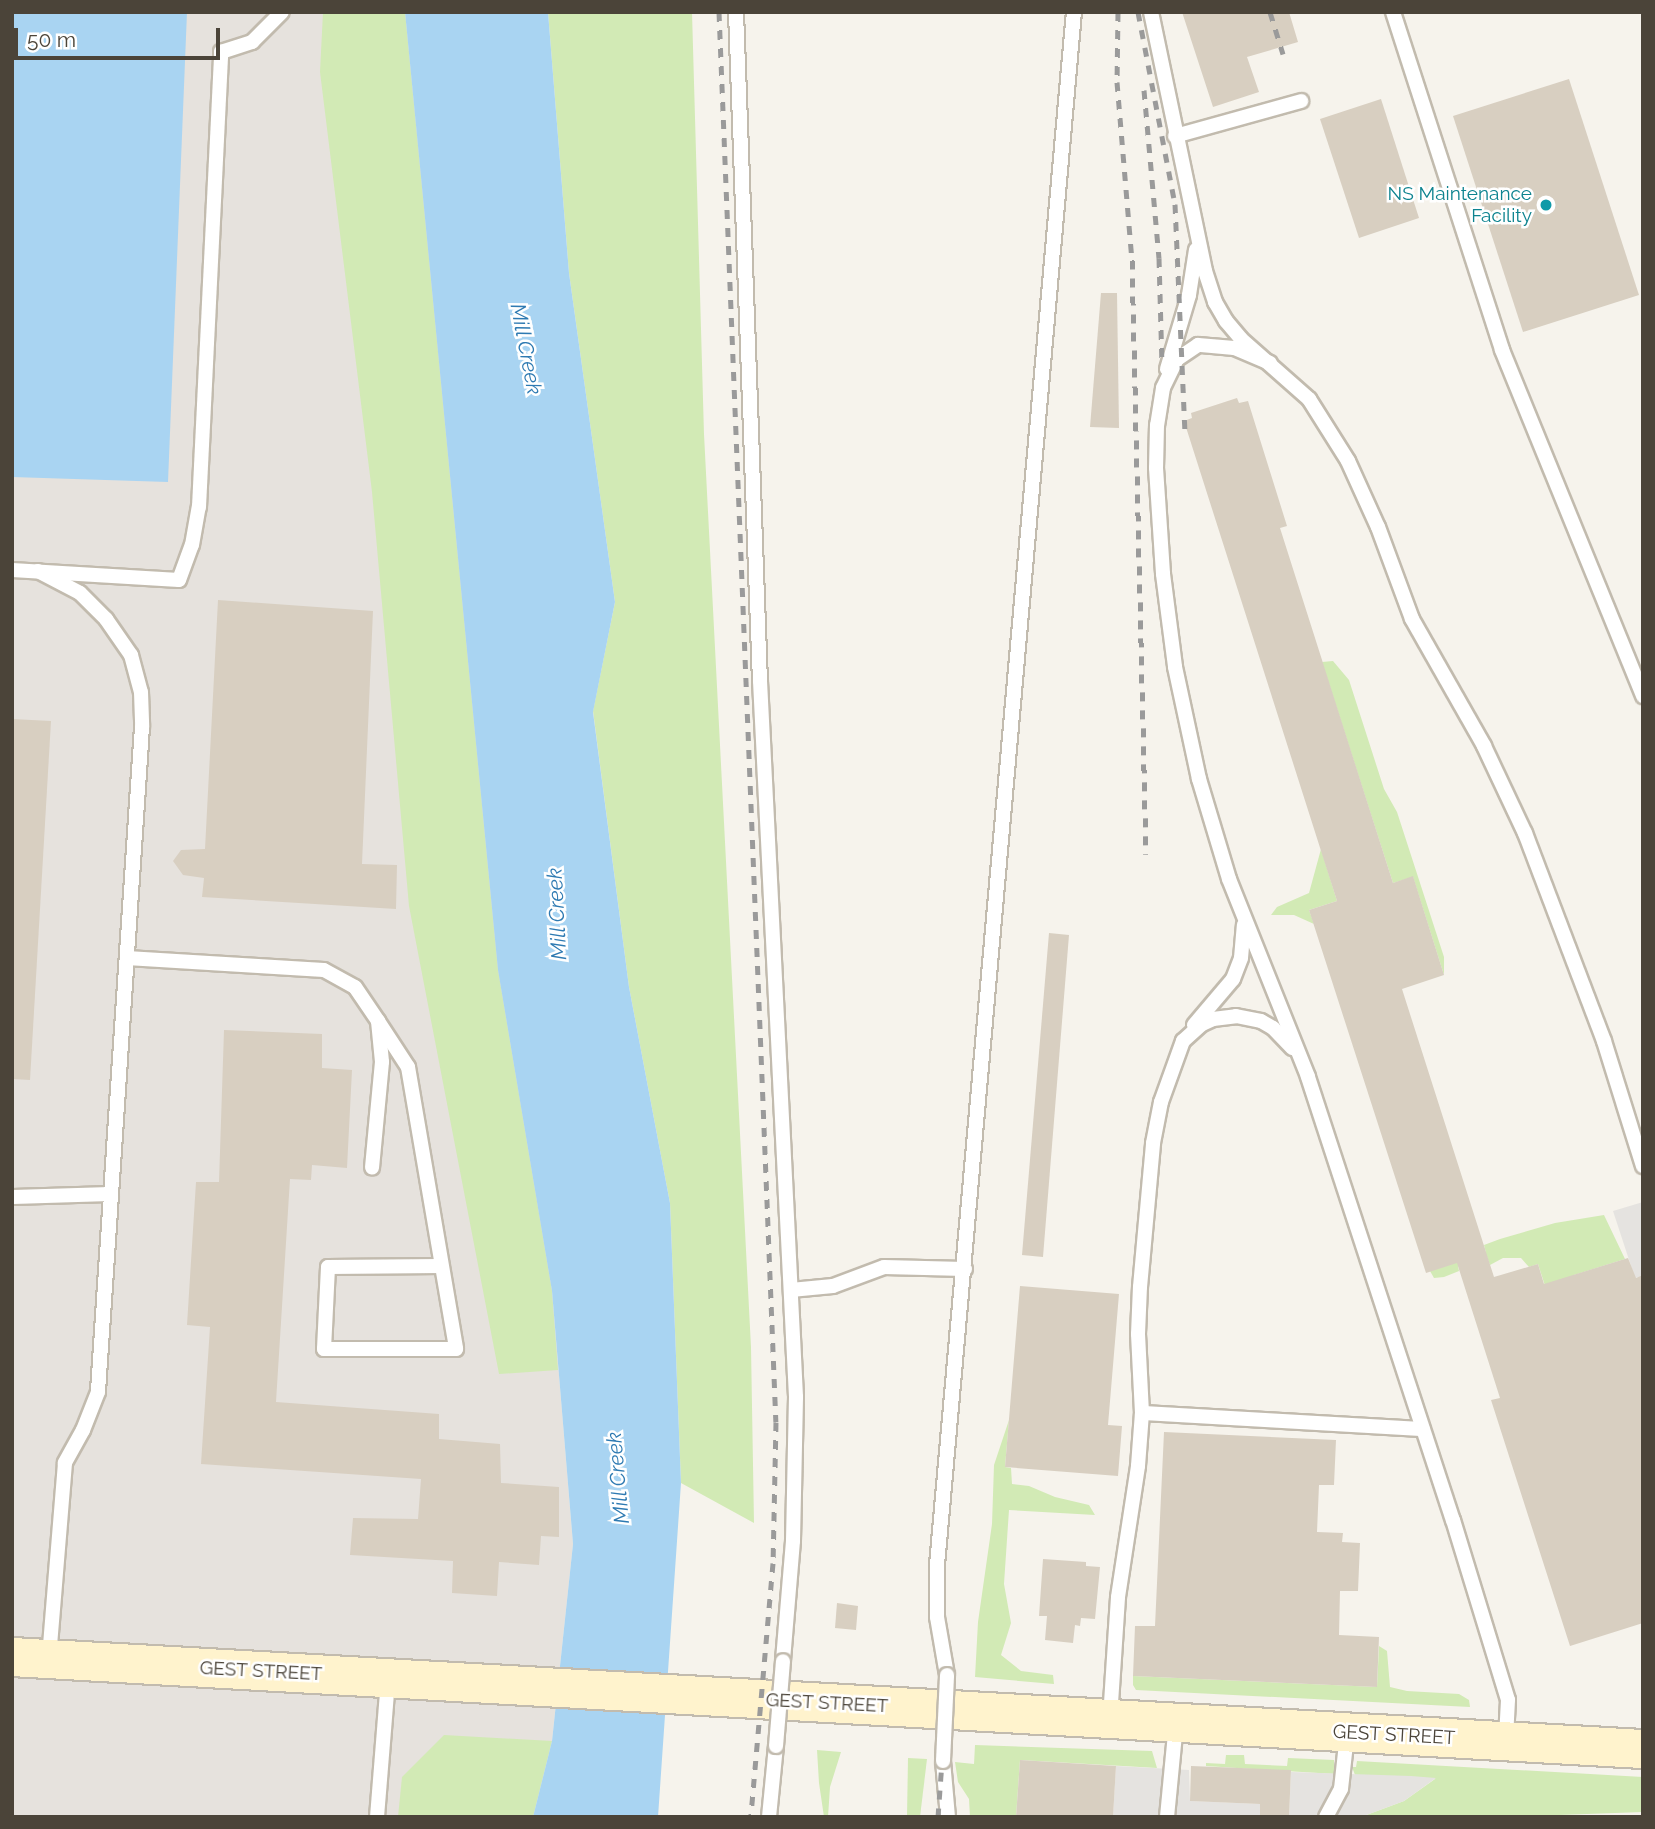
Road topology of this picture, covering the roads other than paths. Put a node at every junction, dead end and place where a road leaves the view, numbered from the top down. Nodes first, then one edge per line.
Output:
1 (282, 12) edge
2 (736, 12) edge
3 (1073, 12) edge
4 (1151, 12) edge
5 (1393, 12) edge
6 (1301, 101) dead end
7 (1175, 136) junction
8 (1192, 206) junction
9 (1270, 363) junction
10 (1159, 408) junction
11 (12, 570) edge
12 (38, 571) junction
13 (1643, 696) edge
14 (1241, 912) junction
15 (127, 958) junction
16 (378, 1021) junction
17 (1183, 1041) junction
18 (1308, 1077) junction
19 (1643, 1166) edge
20 (372, 1168) dead end
21 (111, 1194) junction
22 (12, 1197) edge
23 (441, 1266) junction
24 (965, 1269) junction
25 (791, 1290) junction
26 (1142, 1413) junction
27 (1423, 1429) junction
28 (31, 1658) edge
29 (388, 1678) junction
30 (1110, 1719) junction
31 (1176, 1723) junction
32 (1347, 1732) junction
33 (1506, 1741) junction
34 (1643, 1749) edge
35 (377, 1817) edge
36 (769, 1817) edge
37 (948, 1817) edge
38 (1167, 1817) edge
39 (1326, 1817) edge

1 - 12 lane
2 - 25 lane
3 - 24 lane
4 - 7 lane
5 - 13 lane
6 - 7 lane
7 - 8 lane
8 - 9 lane
8 - 10 lane
9 - 10 lane
9 - 19 lane
10 - 14 lane
11 - 12 lane
12 - 15 lane
14 - 17 lane
14 - 18 lane
15 - 16 lane
15 - 21 lane
16 - 20 lane
16 - 23 lane
17 - 18 lane
17 - 26 lane
18 - 27 lane
21 - 22 lane
21 - 28 lane
23 - 23 lane
24 - 25 lane
24 - 37 lane, bridge
25 - 36 lane, bridge
26 - 27 lane
26 - 30 lane
27 - 33 lane
28 - 29 street, GEST STREET
29 - 30 street, GEST STREET
29 - 35 lane
30 - 31 street, GEST STREET
31 - 32 street, GEST STREET
31 - 38 lane
32 - 33 street, GEST STREET
32 - 39 lane
33 - 34 street, GEST STREET

